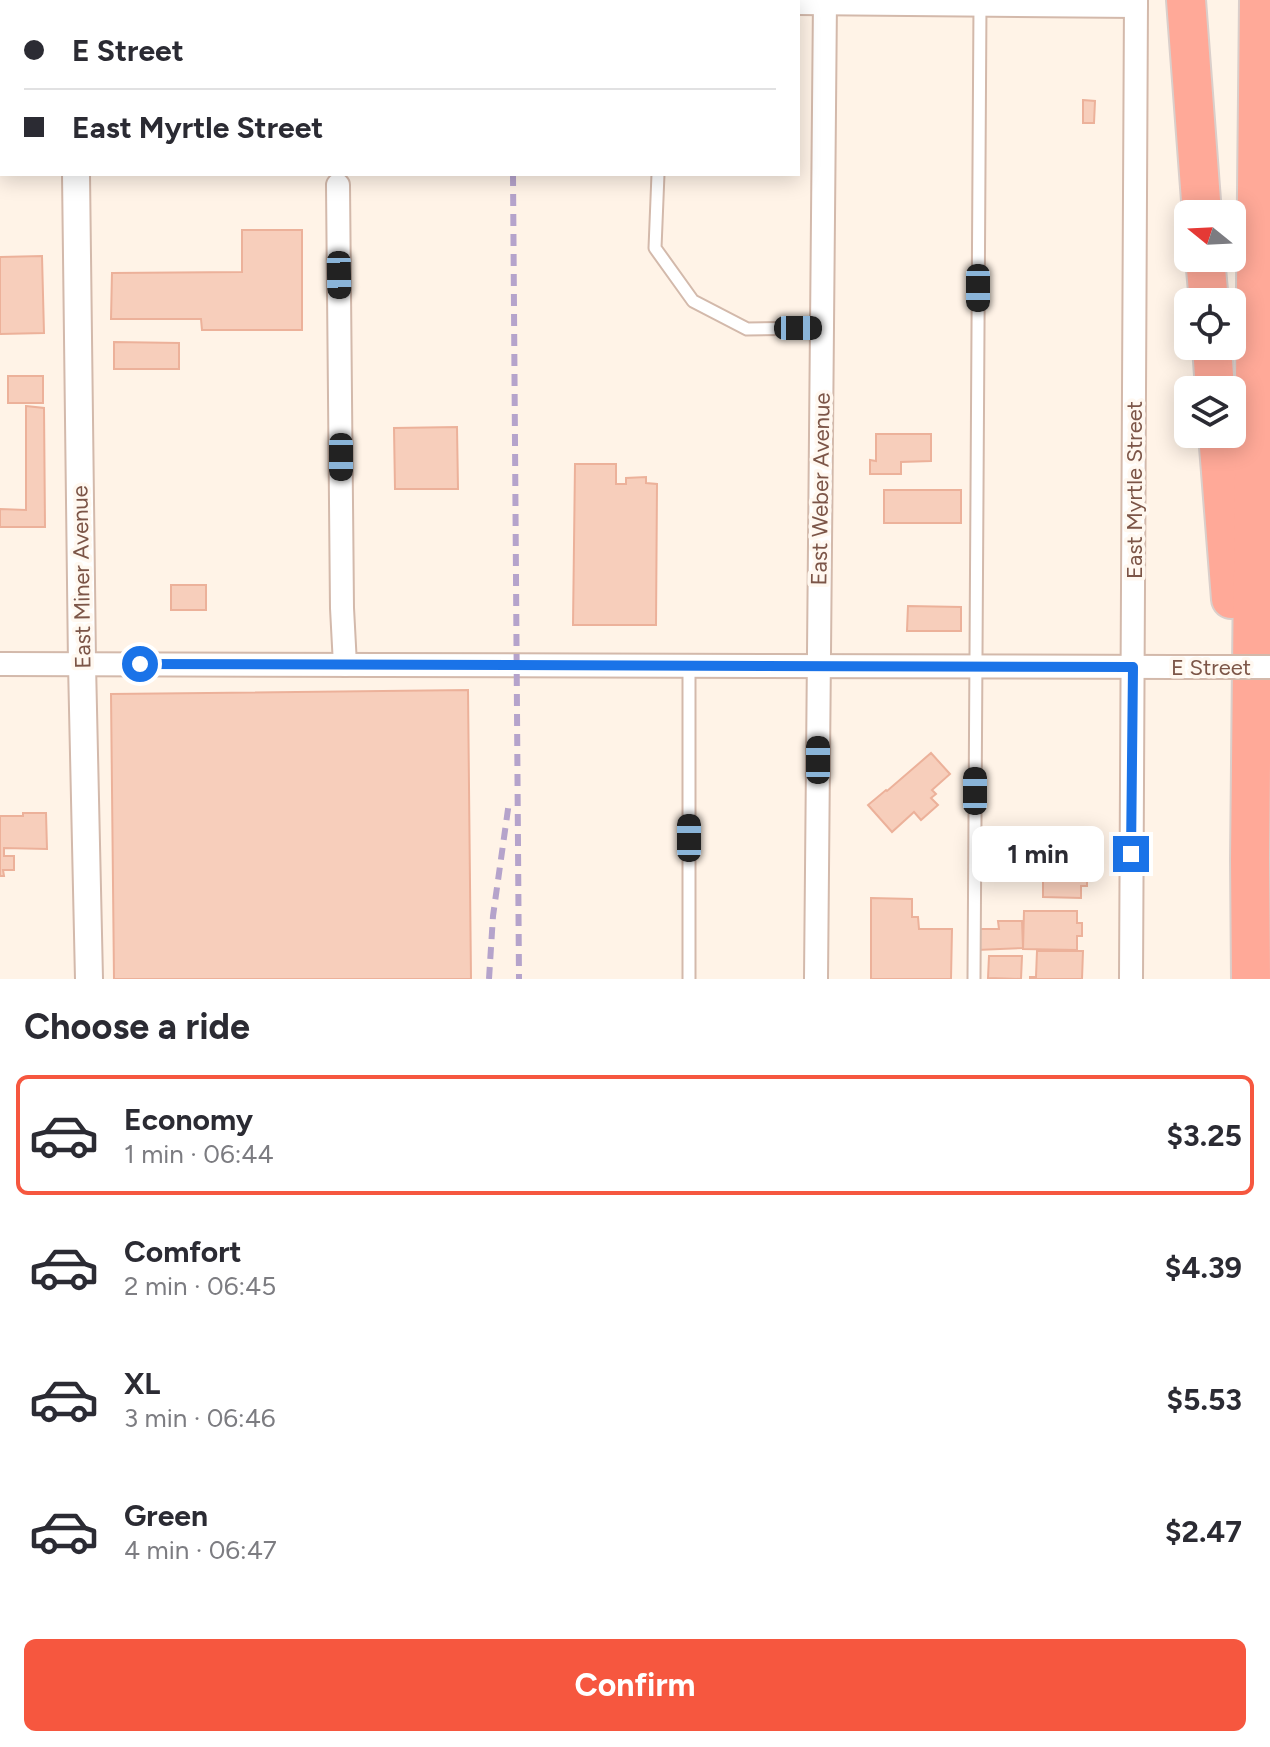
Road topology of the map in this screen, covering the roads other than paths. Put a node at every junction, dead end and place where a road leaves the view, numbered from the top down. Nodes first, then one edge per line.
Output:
1 (1186, 0) edge
2 (1259, 0) edge
3 (825, 2) edge
4 (980, 2) edge
5 (800, 3) edge
6 (1136, 3) edge
7 (76, 176) edge
8 (658, 176) edge
9 (338, 185) dead end
10 (1201, 200) edge
11 (822, 328) junction
12 (1219, 448) edge
13 (0, 664) edge
14 (82, 664) junction
15 (345, 665) junction
16 (689, 666) junction
17 (819, 666) junction
18 (976, 666) junction
19 (1133, 667) junction
20 (1270, 667) edge
21 (1250, 859) junction
22 (89, 979) edge
23 (689, 979) edge
24 (816, 979) edge
25 (974, 979) edge
26 (1131, 979) edge
27 (1251, 979) edge

1 - 10 highway
2 - 21 highway
3 - 4 street
3 - 5 street
3 - 11 street, East Weber Avenue
4 - 6 street
4 - 18 lane
6 - 19 street, East Myrtle Street
7 - 14 street, East Miner Avenue
8 - 11 lane
9 - 15 street
11 - 17 street, East Weber Avenue
12 - 21 highway
13 - 14 street, E Street
14 - 15 street, E Street
14 - 22 street, East Miner Avenue
15 - 16 street, E Street
16 - 17 street, E Street
16 - 23 lane
17 - 18 street, E Street
17 - 24 street, East Weber Avenue
18 - 19 street, E Street
18 - 25 lane
19 - 20 street, E Street, bridge
19 - 26 street, East Myrtle Street
21 - 27 highway

